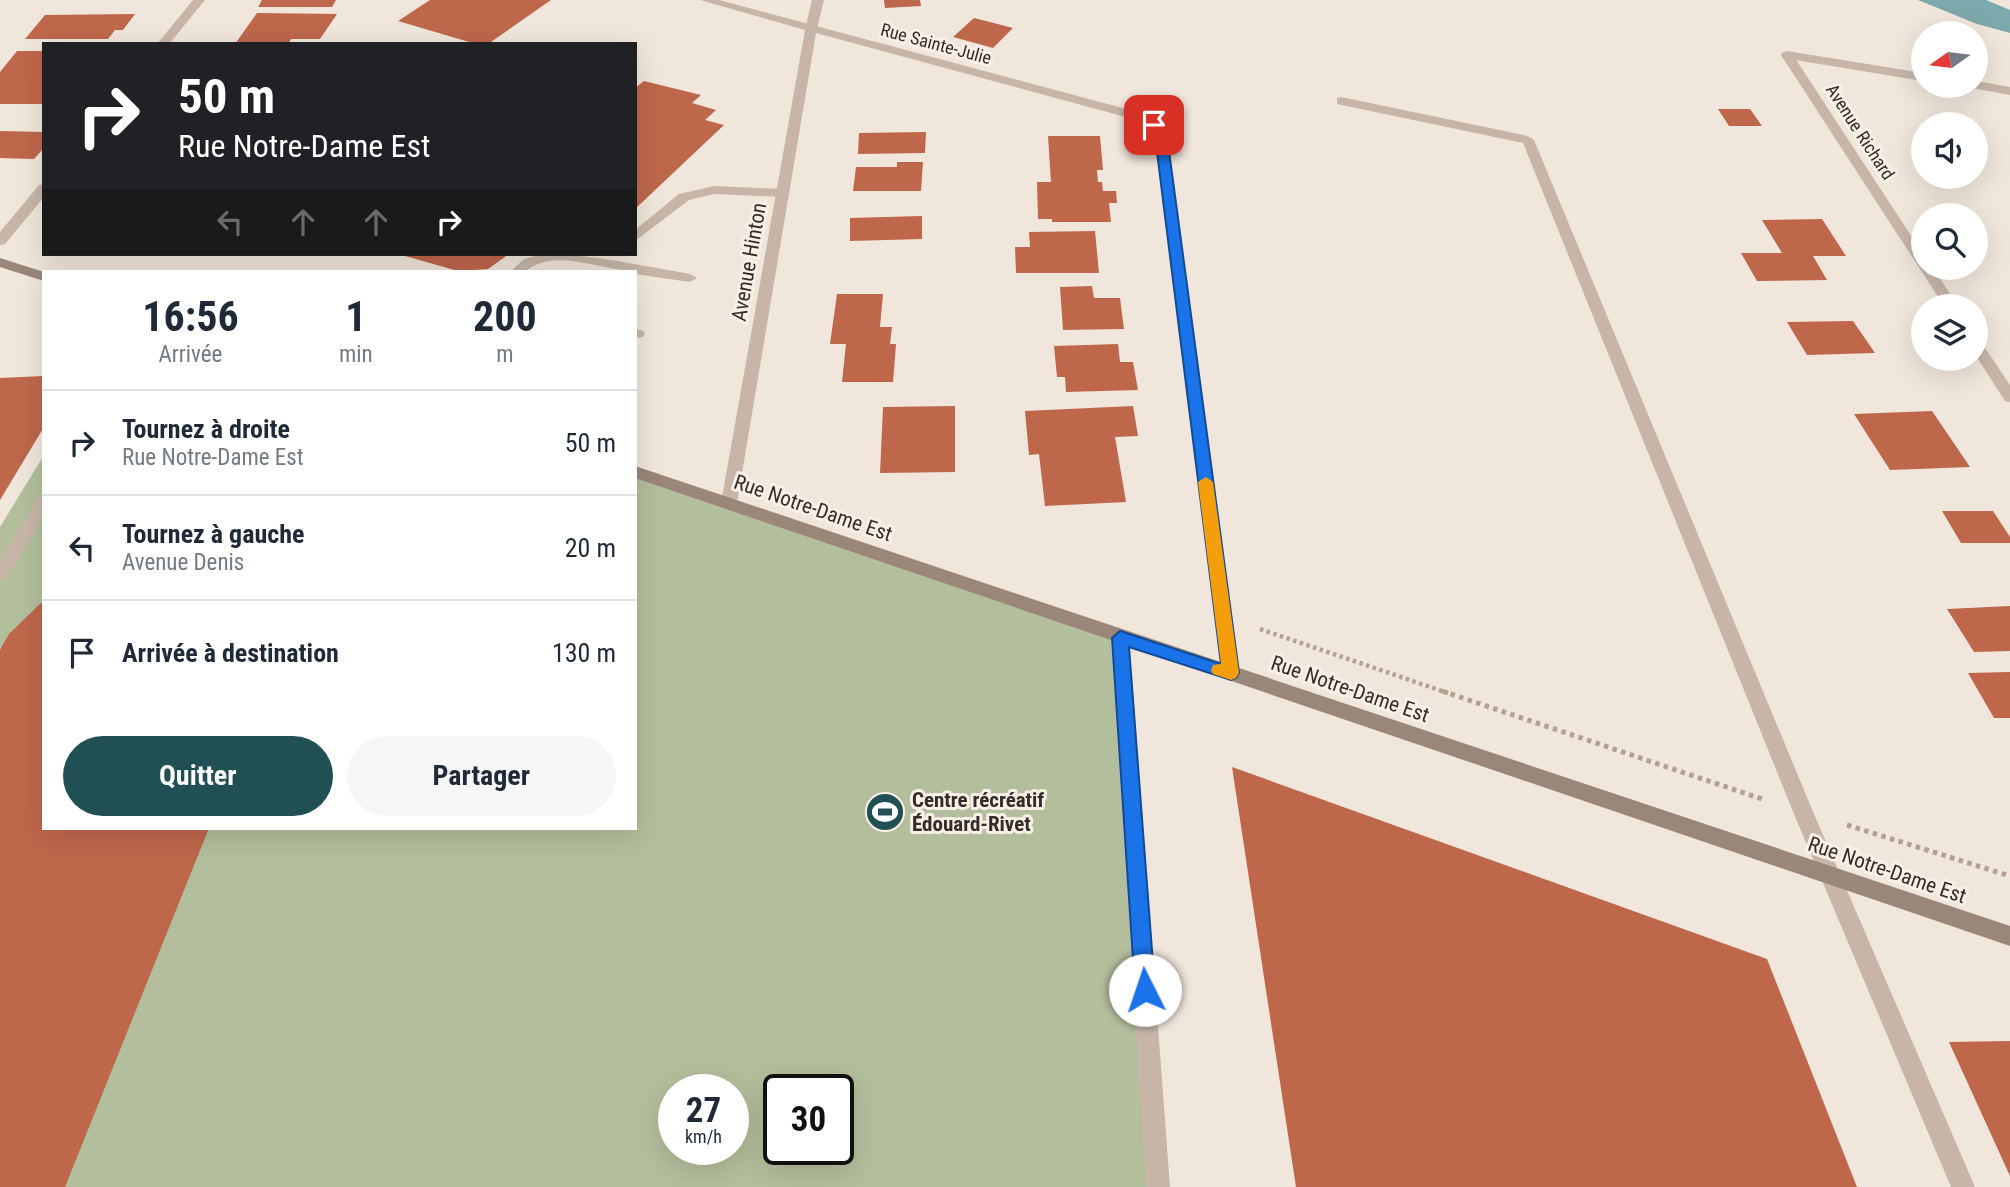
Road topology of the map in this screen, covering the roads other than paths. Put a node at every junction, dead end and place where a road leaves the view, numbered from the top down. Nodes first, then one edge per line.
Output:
1 (199, 0) edge
2 (706, 0) edge
3 (818, 0) edge
4 (811, 29) junction
5 (165, 42) edge
6 (1911, 75) edge
7 (1988, 87) edge
8 (2010, 90) edge
9 (1341, 100) dead end
10 (42, 190) edge
11 (783, 193) junction
12 (637, 235) edge
13 (0, 241) edge
14 (1911, 246) edge
15 (551, 256) edge
16 (551, 256) edge
17 (0, 262) edge
18 (608, 269) edge
19 (519, 270) edge
20 (637, 272) edge
21 (42, 276) edge
22 (690, 278) dead end
23 (1988, 363) edge
24 (2010, 397) edge
25 (637, 473) edge
26 (729, 503) junction
27 (42, 505) edge
28 (0, 574) edge
29 (1120, 638) junction
30 (1231, 673) junction
31 (1830, 874) junction
32 (2010, 936) edge
33 (1158, 1187) edge
34 (1963, 1187) edge

1 - 5 street
2 - 4 street, Rue Sainte-Julie
3 - 4 street, Avenue Hinton
4 - 11 street, Avenue Hinton
4 - 30 street, Rue Sainte-Julie
6 - 14 street, Avenue Richard
7 - 8 street
9 - 31 street
10 - 13 street
11 - 12 street
11 - 26 street, Avenue Hinton
15 - 18 street
16 - 19 street
17 - 21 main road
20 - 22 street
23 - 24 street
25 - 26 main road, Rue Notre-Dame Est
26 - 29 main road, Rue Notre-Dame Est
27 - 28 street
29 - 30 main road, Rue Notre-Dame Est
29 - 33 street
30 - 31 main road, Rue Notre-Dame Est
31 - 32 main road, Rue Notre-Dame Est
31 - 34 street

